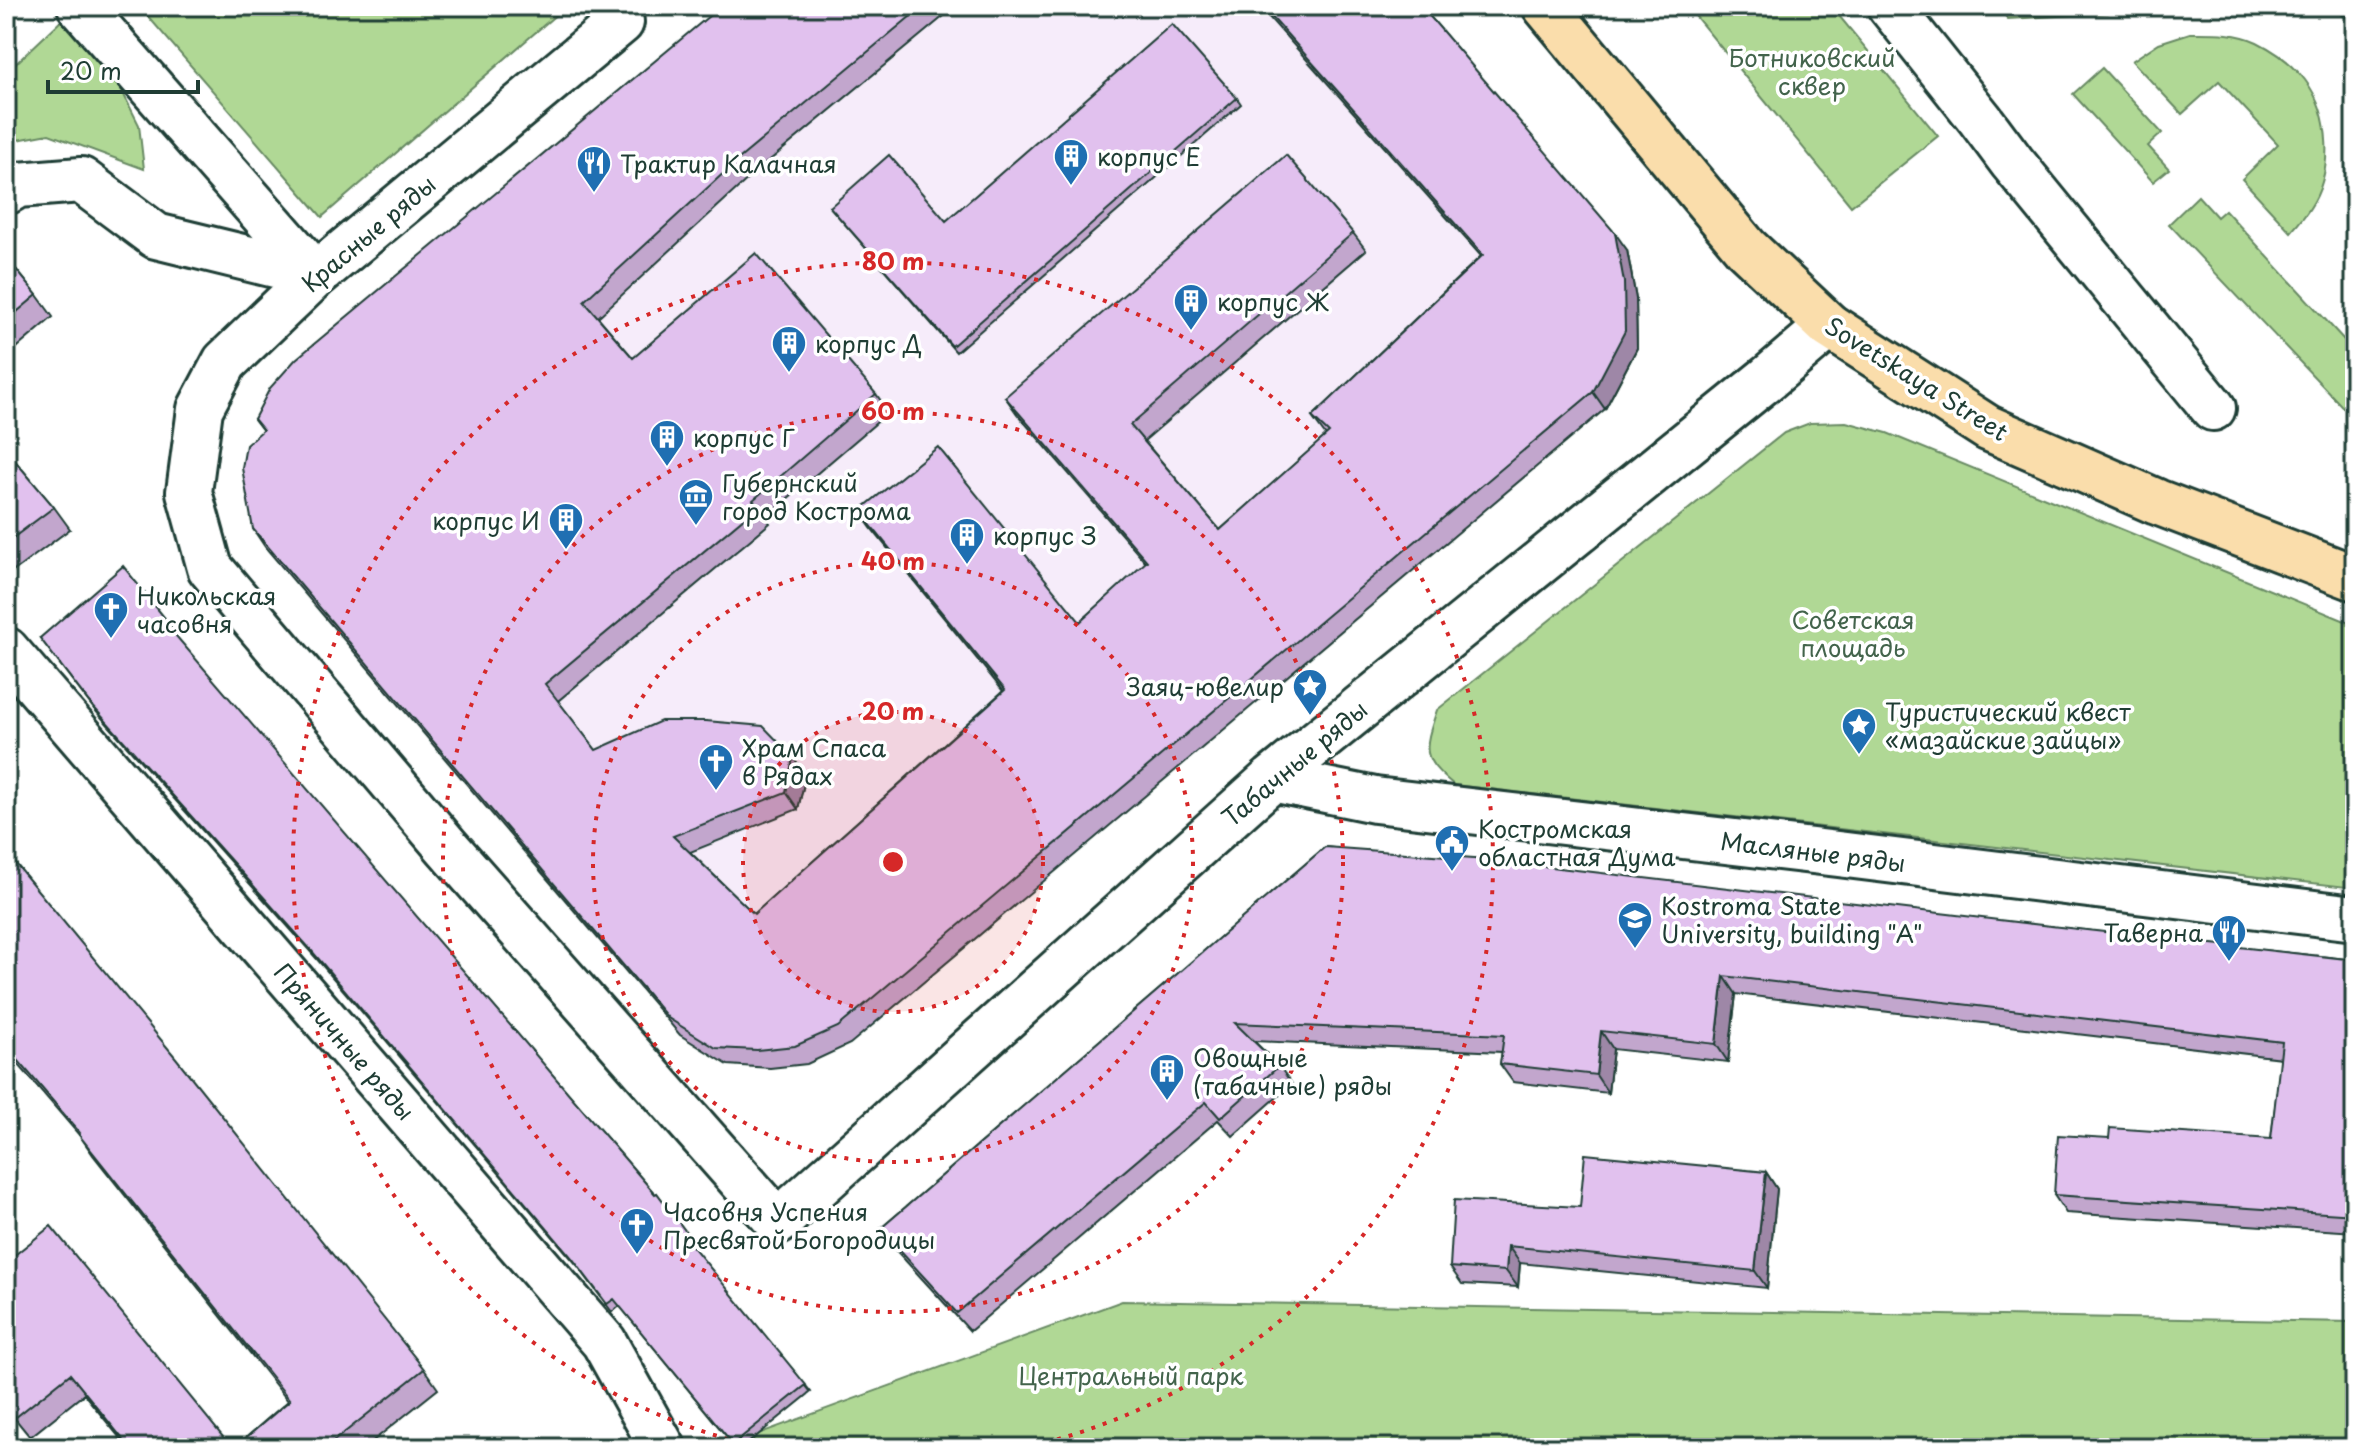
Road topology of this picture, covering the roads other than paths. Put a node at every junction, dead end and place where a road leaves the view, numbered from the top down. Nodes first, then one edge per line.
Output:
1 (80, 6) edge
2 (1545, 6) edge
3 (1890, 6) edge
4 (621, 22) dead end
5 (6, 192) edge
6 (316, 275) junction
7 (1829, 326) junction
8 (2213, 408) dead end
9 (2355, 578) edge
10 (6, 650) edge
11 (1272, 779) junction
12 (2355, 918) edge
13 (778, 1222) joint
14 (663, 1448) edge

1 - 6 street
2 - 7 main road, Sovetskaya Street
3 - 8 street
4 - 6 street, Красные ряды
5 - 6 street
6 - 13 street, Красные ряды
7 - 9 main road, Sovetskaya Street
7 - 11 street, Табачные ряды
10 - 14 street, Пряничные ряды
11 - 12 street, Масляные ряды
11 - 13 street, Табачные ряды

